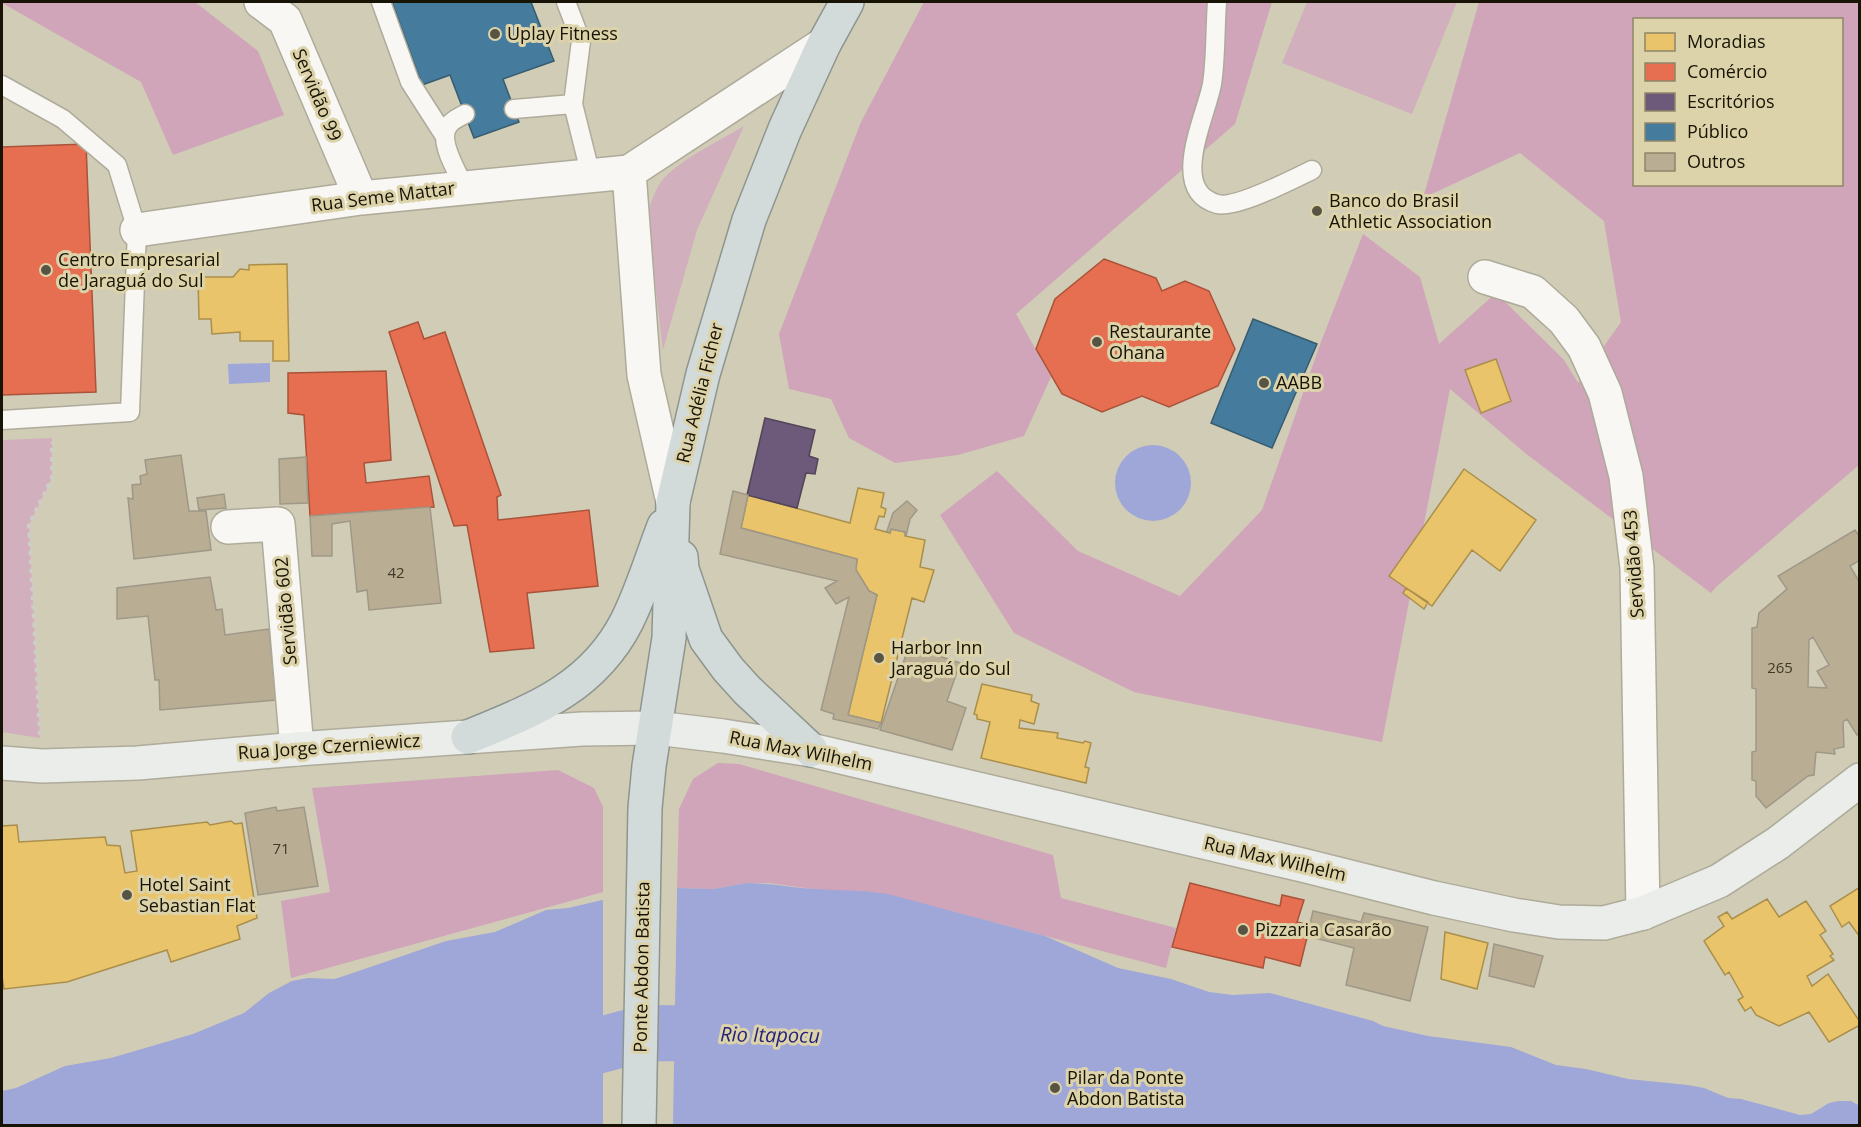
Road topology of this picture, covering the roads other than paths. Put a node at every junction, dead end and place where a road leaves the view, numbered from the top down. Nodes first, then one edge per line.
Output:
1 (261, 2) edge
2 (381, 2) edge
3 (566, 2) edge
4 (847, 2) edge
5 (1217, 2) edge
6 (824, 44) junction
7 (2, 85) edge
8 (573, 104) junction
9 (514, 109) dead end
10 (465, 114) dead end
11 (444, 135) junction
12 (1312, 170) dead end
13 (628, 172) junction
14 (591, 176) junction
15 (465, 188) junction
16 (361, 198) junction
17 (137, 230) junction
18 (1485, 278) dead end
19 (2, 420) edge
20 (673, 502) junction
21 (228, 527) dead end
22 (656, 728) junction
23 (468, 737) junction
24 (297, 749) junction
25 (811, 750) junction
26 (2, 763) edge
27 (1860, 780) edge
28 (645, 808) joint
29 (1643, 913) junction
30 (639, 1125) edge

1 - 16 street, Servidão 99
2 - 11 lane
3 - 8 lane
4 - 6 highway, Rua Adélia Ficher
5 - 12 lane
6 - 13 street, Rua Seme Mattar
6 - 20 highway, Rua Adélia Ficher
7 - 17 lane
8 - 9 lane
8 - 14 lane
10 - 11 lane
11 - 15 lane
13 - 14 street, Rua Seme Mattar
13 - 20 street
14 - 15 street, Rua Seme Mattar
15 - 16 street, Rua Seme Mattar
16 - 17 street, Rua Seme Mattar
17 - 19 lane
18 - 29 street, Servidão 453
20 - 22 highway, Rua Adélia Ficher
20 - 23 highway
20 - 25 highway
21 - 24 street, Servidão 602
22 - 23 main road, Rua Jorge Czerniewicz
22 - 25 main road, Rua Max Wilhelm
22 - 28 highway, Rua Adélia Ficher
23 - 24 main road, Rua Jorge Czerniewicz
24 - 26 main road, Rua Jorge Czerniewicz
25 - 29 main road, Rua Max Wilhelm
27 - 29 main road, Rua Max Wilhelm
28 - 30 highway, Ponte Abdon Batista

